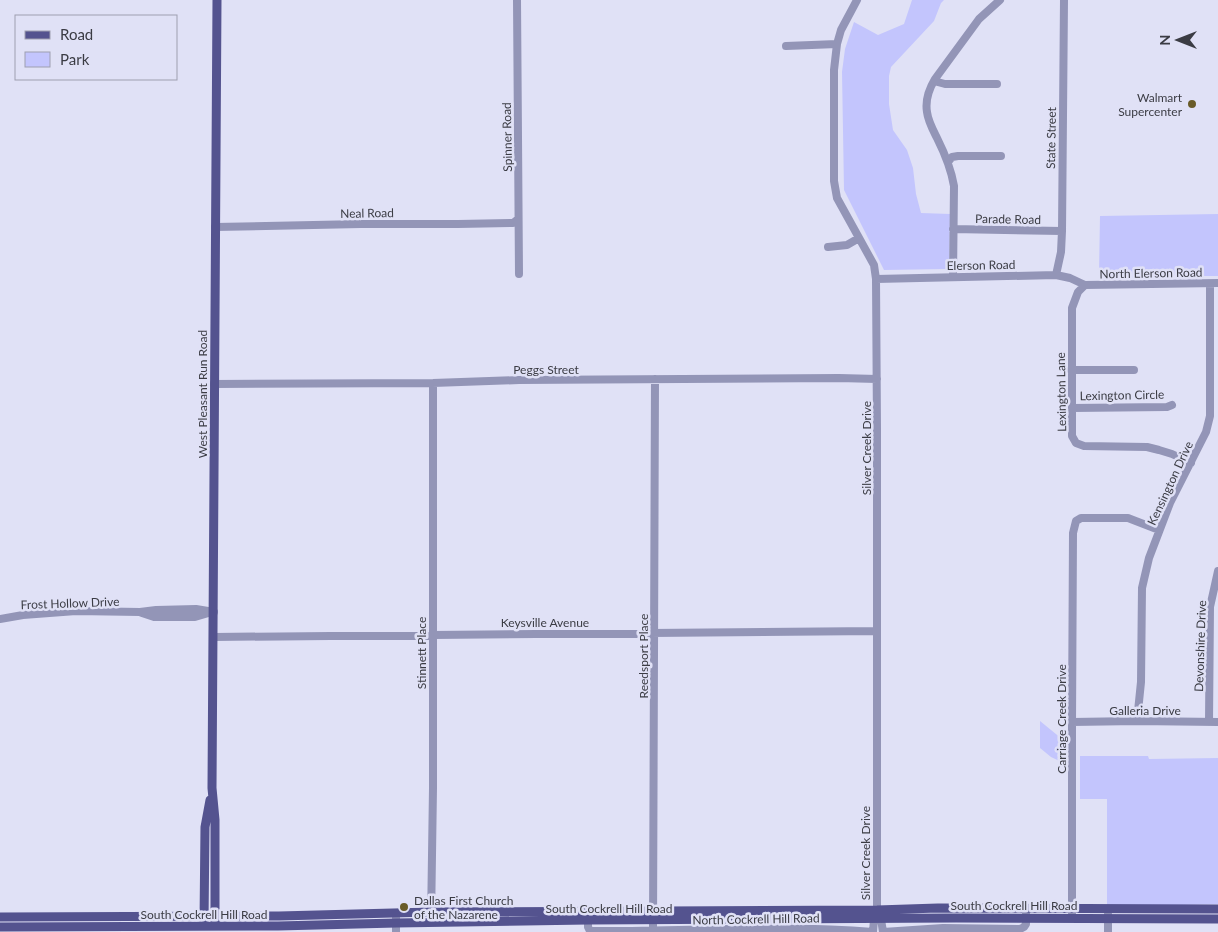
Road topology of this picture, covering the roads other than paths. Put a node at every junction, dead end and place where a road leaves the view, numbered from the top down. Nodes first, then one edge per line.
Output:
1 (217, 0) edge
2 (518, 0) edge
3 (857, 0) edge
4 (1000, 0) edge
5 (1064, 0) edge
6 (837, 44) junction
7 (786, 46) dead end
8 (934, 81) junction
9 (997, 84) dead end
10 (1001, 156) dead end
11 (948, 162) junction
12 (518, 219) junction
13 (215, 227) junction
14 (954, 229) junction
15 (1062, 231) junction
16 (859, 238) junction
17 (828, 247) dead end
18 (519, 274) dead end
19 (1056, 275) junction
20 (953, 277) junction
21 (876, 278) junction
22 (1214, 284) edge
23 (1085, 285) junction
24 (1072, 370) junction
25 (1134, 370) dead end
26 (655, 379) junction
27 (877, 380) junction
28 (433, 383) junction
29 (214, 384) junction
30 (1172, 405) dead end
31 (1072, 408) junction
32 (1191, 464) junction
33 (1159, 530) junction
34 (1218, 571) edge
35 (214, 612) junction
36 (0, 619) edge
37 (877, 631) junction
38 (654, 632) junction
39 (432, 634) junction
40 (214, 637) junction
41 (1137, 721) junction
42 (1072, 722) junction
43 (1209, 722) junction
44 (1218, 722) edge
45 (212, 788) junction
46 (1218, 909) edge
47 (431, 912) junction
48 (1072, 913) junction
49 (1108, 913) junction
50 (1026, 914) junction
51 (653, 915) junction
52 (204, 916) junction
53 (215, 916) junction
54 (877, 916) junction
55 (0, 917) edge
56 (1218, 918) edge
57 (588, 920) junction
58 (431, 922) junction
59 (396, 923) edge
60 (747, 925) junction
61 (0, 927) edge
62 (215, 929) edge
63 (204, 930) edge
64 (653, 932) edge
65 (874, 932) edge
66 (883, 932) edge
67 (1108, 932) edge

1 - 13 main road, West Pleasant Run Road
2 - 12 street, Spinner Road
3 - 6 street, Silver Creek Drive
4 - 8 street
5 - 15 street, State Street
6 - 7 street
6 - 16 street, Silver Creek Drive
8 - 9 street
8 - 11 street
10 - 11 street
11 - 14 street
12 - 13 street, Neal Road
12 - 18 street, Spinner Road
13 - 29 main road, West Pleasant Run Road
14 - 15 street, Parade Road
14 - 20 street
15 - 19 street, State Street
16 - 17 street
16 - 21 street, Silver Creek Drive
19 - 20 street, Elerson Road
19 - 23 street, Elerson Road
20 - 21 street, Elerson Road
21 - 27 street, Silver Creek Drive
22 - 23 street, North Elerson Road
22 - 32 street, Kensington Drive
23 - 24 street, Lexington Lane
24 - 25 street, Lexington Circle
24 - 31 street, Lexington Lane
26 - 27 street, Peggs Street
26 - 28 street, Peggs Street
26 - 38 street, Reedsport Place
27 - 37 street, Silver Creek Drive
28 - 29 street, Peggs Street
28 - 39 street, Stinnett Place
29 - 35 main road, West Pleasant Run Road
30 - 31 street, Lexington Circle
31 - 32 street, Lexington Lane
32 - 33 street, Kensington Drive
33 - 41 street, Kensington Drive
33 - 42 street, Carriage Creek Drive
34 - 43 street, Devonshire Drive
35 - 36 street, Frost Hollow Drive
35 - 40 main road, West Pleasant Run Road
37 - 38 street, Keysville Avenue
37 - 54 street, Silver Creek Drive
38 - 39 street, Keysville Avenue
38 - 51 street, Reedsport Place
39 - 40 street, Keysville Avenue
39 - 47 street, Stinnett Place
40 - 45 main road, West Pleasant Run Road
41 - 42 street, Galleria Drive
41 - 43 street, Galleria Drive
42 - 48 street, Carriage Creek Drive
43 - 44 street, Galleria Drive
45 - 52 main road, West Pleasant Run Road
45 - 53 main road, West Pleasant Run Road
46 - 49 main road, South Cockrell Hill Road
47 - 51 main road, South Cockrell Hill Road
47 - 58 street, Stinnett Place
47 - 59 main road, South Cockrell Hill Road
48 - 49 main road, South Cockrell Hill Road
48 - 50 main road, South Cockrell Hill Road
49 - 56 main road, South Cockrell Hill Road
49 - 67 street
50 - 54 main road, South Cockrell Hill Road
50 - 66 street
51 - 54 main road, South Cockrell Hill Road
51 - 57 main road, South Cockrell Hill Road
51 - 60 main road, South Cockrell Hill Road
51 - 64 street, Reedsport Place
52 - 53 main road, South Cockrell Hill Road
52 - 55 main road, South Cockrell Hill Road
52 - 63 main road, West Pleasant Run Road
53 - 59 main road, South Cockrell Hill Road
53 - 62 main road, West Pleasant Run Road
54 - 60 main road, South Cockrell Hill Road
54 - 65 street, Silver Creek Drive
54 - 66 street, Silver Creek Drive
57 - 58 main road, South Cockrell Hill Road
57 - 64 street, North Cockrell Hill Road
58 - 59 main road, South Cockrell Hill Road
59 - 62 main road, South Cockrell Hill Road
60 - 64 street, North Cockrell Hill Road
60 - 65 street, North Cockrell Hill Road
61 - 63 main road, South Cockrell Hill Road
62 - 63 main road, South Cockrell Hill Road

